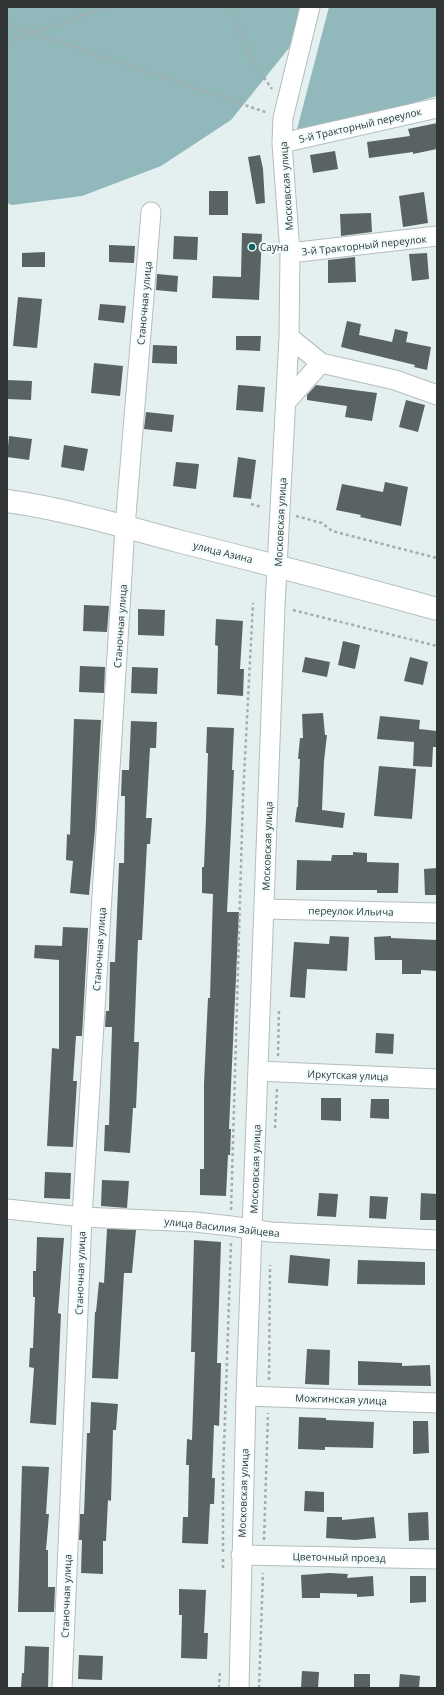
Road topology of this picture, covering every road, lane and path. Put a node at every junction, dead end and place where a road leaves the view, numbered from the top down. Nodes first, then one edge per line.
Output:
1 (105, 7) edge
2 (232, 7) edge
3 (310, 7) edge
4 (7, 24) edge
5 (33, 33) junction
6 (7, 42) edge
7 (437, 108) edge
8 (284, 111) junction
9 (282, 143) junction
10 (152, 212) dead end
11 (437, 236) edge
12 (290, 253) junction
13 (289, 337) junction
14 (321, 362) junction
15 (437, 395) edge
16 (286, 402) junction
17 (7, 501) edge
18 (251, 504) dead end
19 (280, 512) junction
20 (125, 527) junction
21 (437, 558) edge
22 (278, 566) junction
23 (254, 603) dead end
24 (437, 609) edge
25 (293, 617) dead end
26 (437, 646) edge
27 (264, 909) junction
28 (437, 913) edge
29 (280, 1003) dead end
30 (258, 1071) junction
31 (277, 1073) junction
32 (437, 1079) edge
33 (275, 1135) dead end
34 (7, 1209) edge
35 (82, 1217) junction
36 (231, 1226) junction
37 (252, 1230) junction
38 (437, 1240) edge
39 (270, 1264) dead end
40 (246, 1396) junction
41 (269, 1397) junction
42 (437, 1403) edge
43 (241, 1555) junction
44 (264, 1555) junction
45 (437, 1559) edge
46 (223, 1572) dead end
47 (221, 1666) dead end
48 (62, 1688) edge
49 (219, 1688) edge
50 (238, 1688) edge
51 (259, 1688) edge

1 - 5 path
2 - 8 path
3 - 8 street, Московская улица
4 - 5 path
5 - 6 path
5 - 8 path
7 - 9 street, 5-й Тракторный переулок
8 - 9 street, Московская улица
9 - 12 street, Московская улица
10 - 20 street, Станочная улица
11 - 12 street, 3-й Тракторный переулок
12 - 13 street, Московская улица
13 - 14 street
13 - 16 street, Московская улица
14 - 15 street
14 - 16 street
16 - 19 street, Московская улица
17 - 20 main road, улица Азина
18 - 19 path
19 - 21 path
19 - 22 street, Московская улица
20 - 22 main road, улица Азина
20 - 35 street, Станочная улица
22 - 24 main road, улица Азина
22 - 27 street, Московская улица
23 - 36 path
25 - 26 path
27 - 28 street, переулок Ильича
27 - 30 street, Московская улица
29 - 31 path
30 - 31 street, Иркутская улица
30 - 37 street, Московская улица
31 - 32 street, Иркутская улица
31 - 33 path
34 - 35 street, улица Василия Зайцева
35 - 36 street, улица Василия Зайцева
35 - 48 street, Станочная улица
36 - 37 street, улица Василия Зайцева
36 - 46 path
37 - 38 street, улица Василия Зайцева
37 - 40 street, Московская улица
39 - 41 path
40 - 41 street, Можгинская улица
40 - 43 street, Московская улица
41 - 42 street, Можгинская улица
41 - 44 path
43 - 44 street, Цветочный проезд
43 - 50 street, Московская улица
44 - 45 street, Цветочный проезд
44 - 51 path
47 - 49 path

